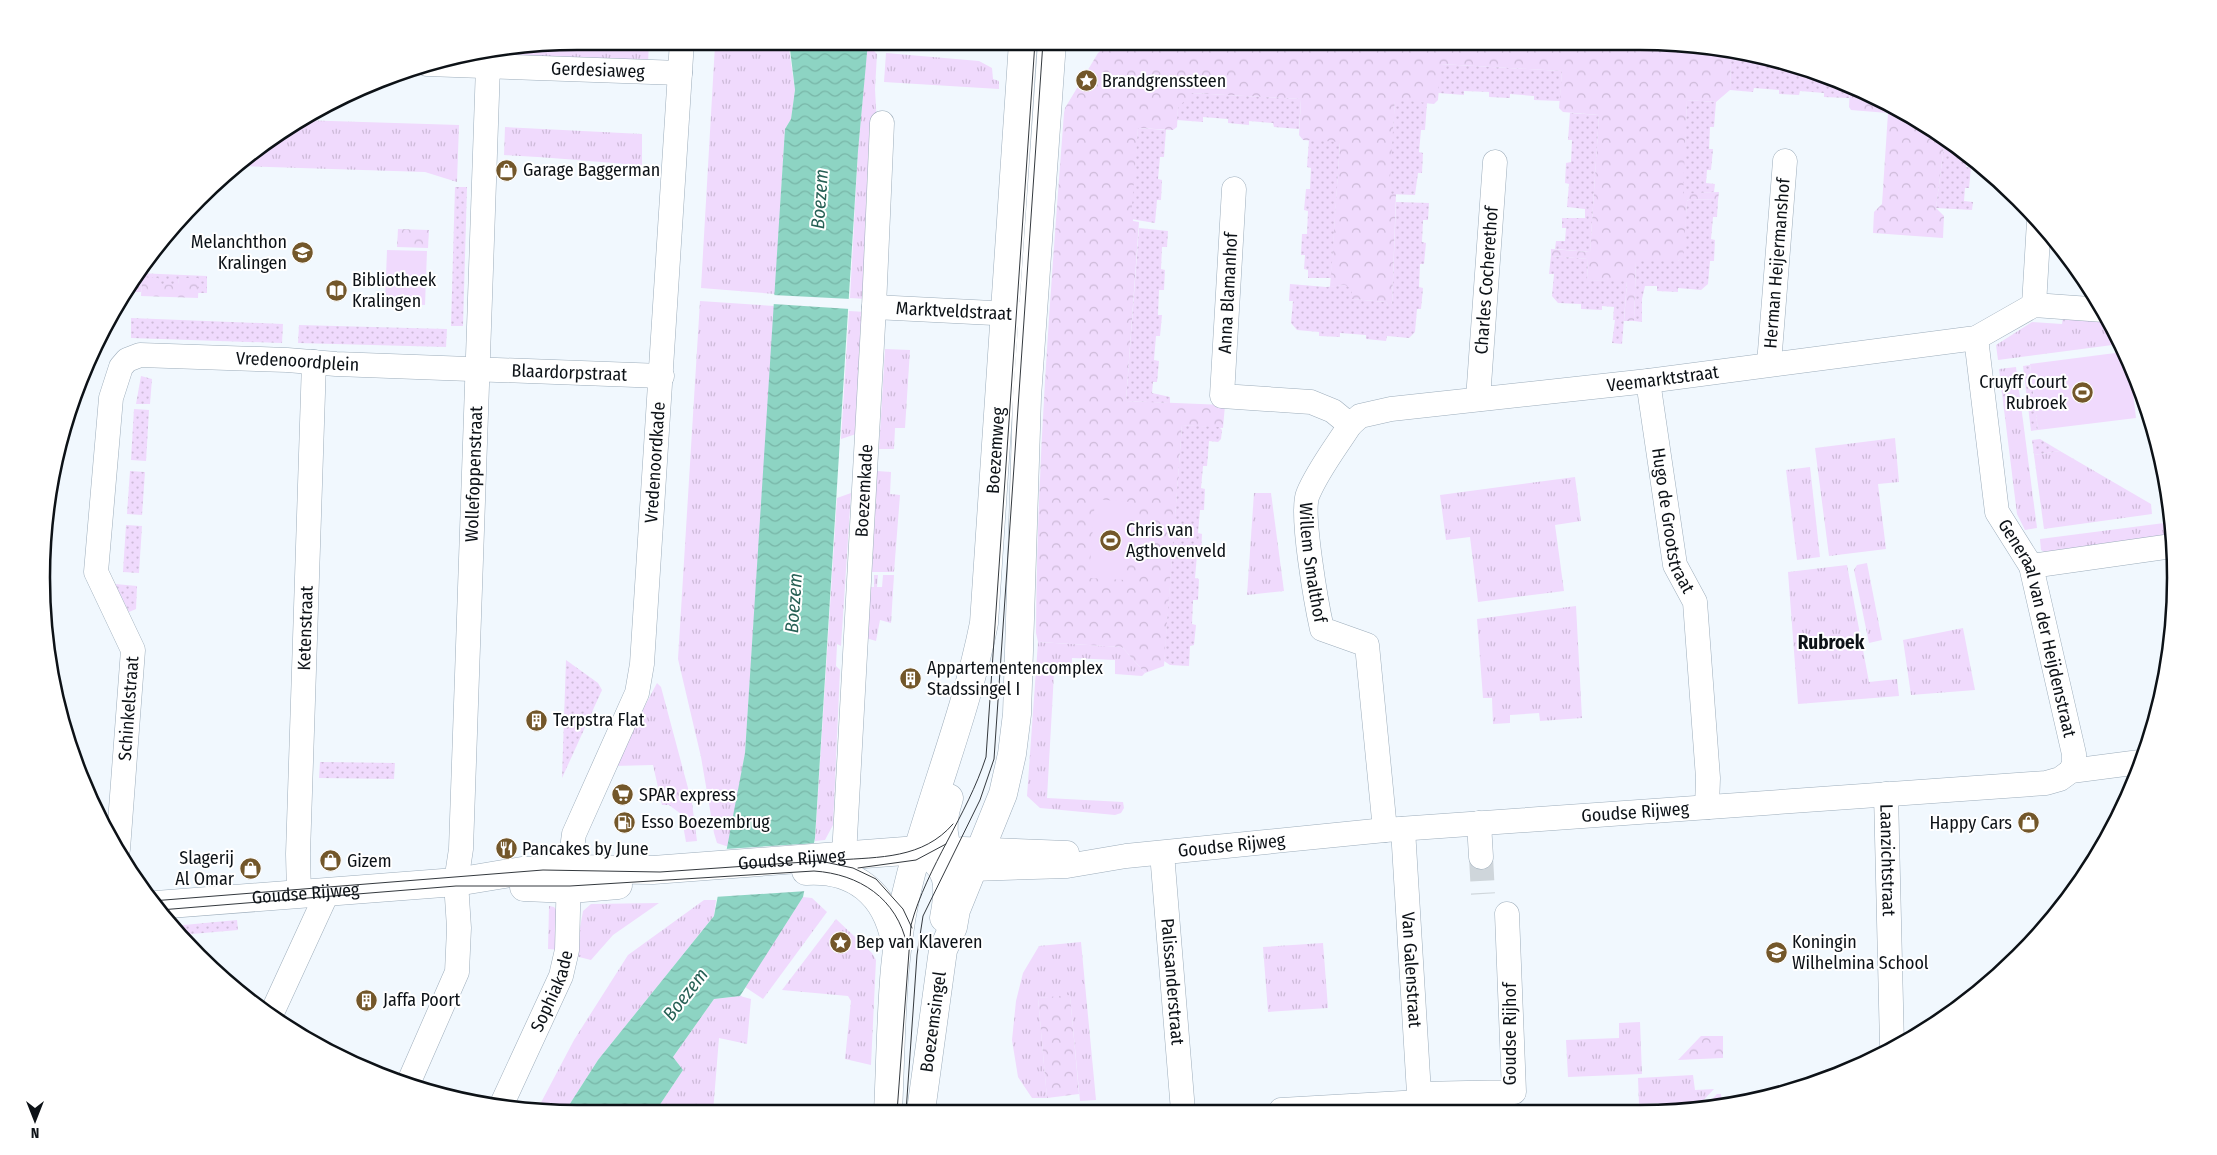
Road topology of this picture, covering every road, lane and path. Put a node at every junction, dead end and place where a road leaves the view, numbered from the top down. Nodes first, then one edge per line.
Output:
1 (681, 50) edge
2 (1022, 50) edge
3 (1051, 50) edge
4 (454, 65) edge
5 (488, 66) junction
6 (680, 73) junction
7 (882, 123) dead end
8 (1785, 161) dead end
9 (1495, 162) dead end
10 (1234, 190) dead end
11 (2038, 233) edge
12 (2034, 305) junction
13 (874, 307) junction
14 (2093, 309) edge
15 (1004, 314) junction
16 (1034, 315) junction
17 (1976, 338) junction
18 (314, 362) junction
19 (1769, 364) junction
20 (121, 367) joint
21 (477, 370) junction
22 (662, 376) junction
23 (1648, 381) junction
24 (1478, 399) junction
25 (1350, 425) junction
26 (2166, 547) edge
27 (2031, 566) junction
28 (964, 708) junction
29 (2133, 763) edge
30 (2071, 771) junction
31 (1886, 794) junction
32 (1707, 807) junction
33 (1479, 823) junction
34 (1394, 829) junction
35 (119, 837) edge
36 (950, 849) junction
37 (918, 850) junction
38 (1162, 853) junction
39 (844, 856) junction
40 (1481, 857) tunnel mouth
41 (976, 858) junction
42 (814, 865) junction
43 (570, 879) junction
44 (456, 882) junction
45 (328, 891) junction
46 (299, 894) junction
47 (164, 905) edge
48 (1507, 914) dead end
49 (897, 948) junction
50 (943, 950) junction
51 (273, 1008) edge
52 (1892, 1040) edge
53 (411, 1078) edge
54 (503, 1099) edge
55 (1419, 1102) edge
56 (888, 1105) edge
57 (921, 1105) edge
58 (1183, 1105) edge
59 (1367, 1105) edge

1 - 6 street, Vredenoordkade
2 - 15 main road, Boezemweg
3 - 16 main road, Boezemweg
4 - 5 street, Gerdesiaweg
5 - 6 street, Gerdesiaweg
5 - 21 street, Wollefoppenstraat
6 - 22 street, Vredenoordkade
7 - 13 street, Boezemkade
8 - 19 street, Herman Heijermanshof
9 - 24 street, Charles Cocherethof
10 - 25 street, Anna Blamanhof
11 - 12 street
12 - 14 street
12 - 17 street, Veemarktstraat
13 - 15 street, Marktveldstraat
13 - 39 street, Boezemkade
15 - 16 street, Marktveldstraat
15 - 28 main road, Boezemweg
16 - 41 main road, Boezemweg
17 - 19 street, Veemarktstraat
17 - 27 street, Generaal van der Heijdenstraat
18 - 20 street, Vredenoordplein
18 - 21 street, Vredenoordplein
18 - 46 street, Ketenstraat
19 - 23 street, Veemarktstraat
20 - 35 street, Schinkelstraat
21 - 22 street, Blaardorpstraat
21 - 44 street, Wollefoppenstraat
22 - 43 street, Vredenoordkade
23 - 24 street, Veemarktstraat
23 - 32 street, Hugo de Grootstraat
24 - 25 street, Veemarktstraat
25 - 34 street, Willem Smalthof
26 - 27 street
27 - 30 street, Generaal van der Heijdenstraat
28 - 36 main road
28 - 37 main road, Boezemweg
29 - 30 street, Goudse Rijweg
30 - 31 street, Goudse Rijweg
31 - 32 street, Goudse Rijweg
31 - 52 street, Laanzichtstraat
32 - 33 street, Goudse Rijweg
33 - 34 street, Goudse Rijweg
33 - 40 street
34 - 38 street, Goudse Rijweg
34 - 55 street, Van Galenstraat
36 - 37 street, Goudse Rijweg
36 - 41 main road
37 - 39 main road, Goudse Rijweg
37 - 49 main road, Boezemsingel
37 - 50 main road
38 - 41 street, Goudse Rijweg
38 - 58 street, Palissanderstraat
39 - 42 main road, Goudse Rijweg
41 - 50 main road, Boezemsingel
42 - 43 main road, Goudse Rijweg
42 - 49 main road, Goudse Rijweg
43 - 44 main road, Goudse Rijweg
43 - 54 street, Sophiakade
44 - 45 main road, Goudse Rijweg
44 - 53 street, Wollefoppenstraat
45 - 46 main road, Goudse Rijweg
45 - 51 street
46 - 47 main road, Goudse Rijweg
48 - 55 street, Goudse Rijhof
49 - 56 main road, Boezemsingel
50 - 57 main road, Boezemsingel
55 - 59 street

